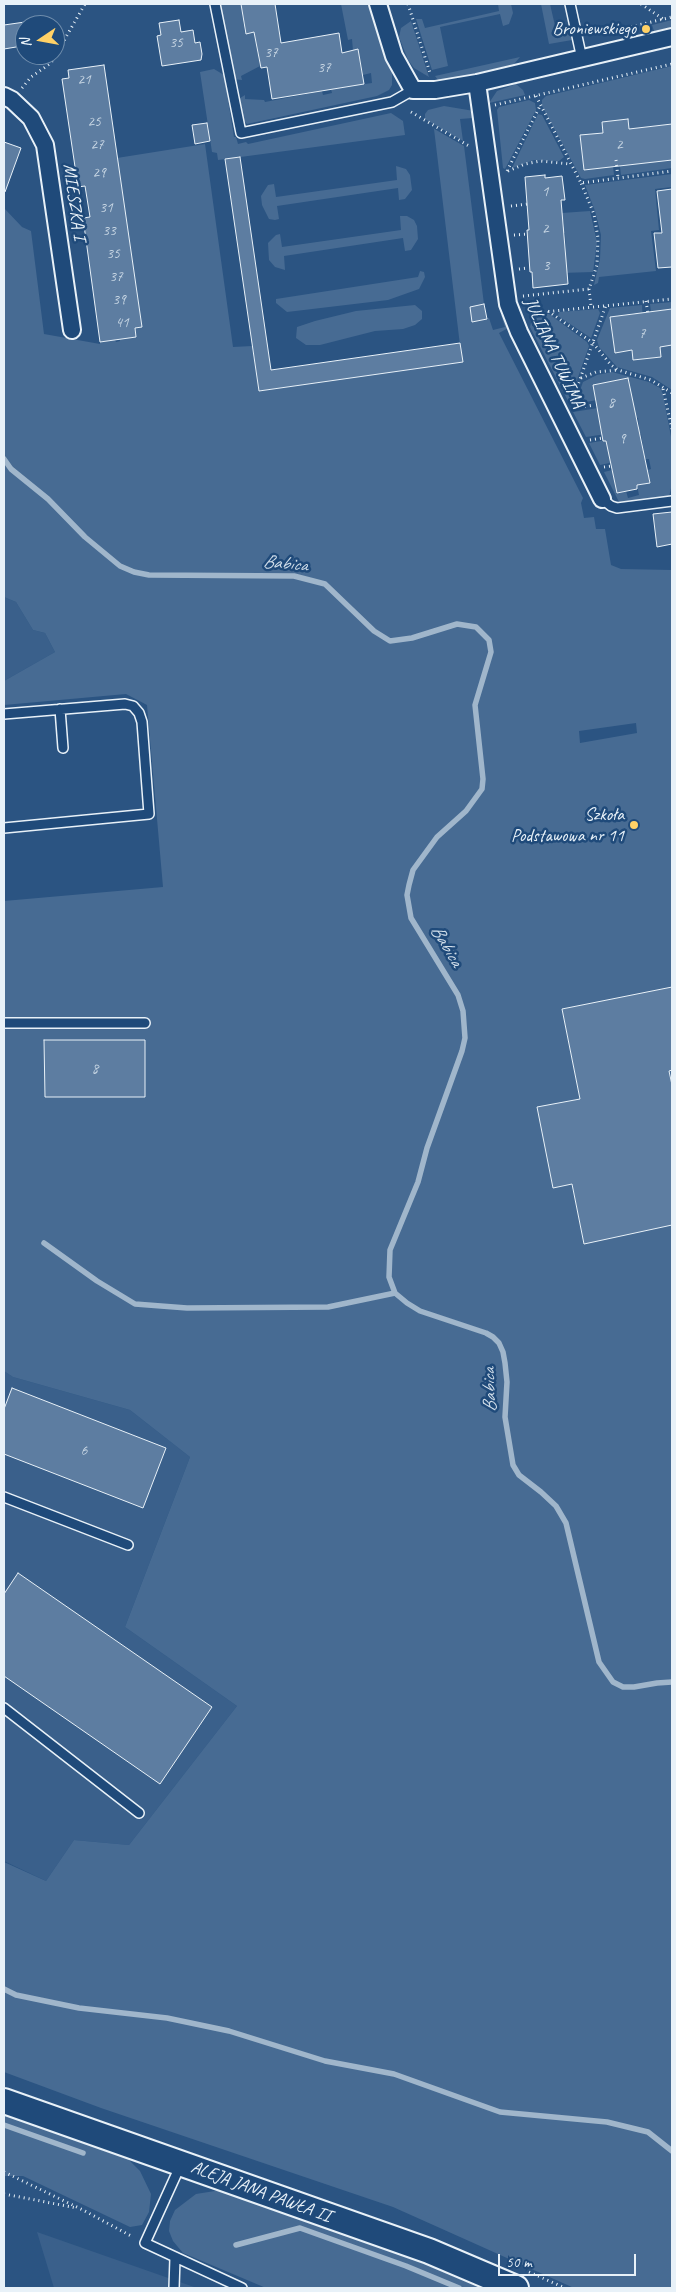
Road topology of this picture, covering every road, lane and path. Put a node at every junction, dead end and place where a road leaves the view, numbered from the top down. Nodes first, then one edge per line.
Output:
1 (85, 4) edge
2 (215, 4) edge
3 (378, 4) edge
4 (408, 4) edge
5 (570, 4) edge
6 (641, 4) edge
7 (411, 13) dead end
8 (664, 19) dead end
9 (672, 37) edge
10 (582, 58) junction
11 (672, 64) edge
12 (477, 83) junction
13 (413, 90) junction
14 (8, 98) edge
15 (540, 105) junction
16 (495, 106) dead end
17 (411, 112) dead end
18 (494, 114) dead end
19 (486, 154) junction
20 (616, 160) dead end
21 (570, 164) junction
22 (508, 171) junction
23 (672, 171) edge
24 (618, 178) junction
25 (581, 183) junction
26 (528, 204) dead end
27 (505, 207) dead end
28 (528, 234) dead end
29 (509, 236) dead end
30 (589, 289) junction
31 (516, 293) dead end
32 (672, 299) edge
33 (646, 301) junction
34 (606, 305) junction
35 (591, 306) junction
36 (548, 311) junction
37 (648, 314) dead end
38 (527, 324) dead end
39 (72, 330) dead end
40 (593, 343) junction
41 (618, 370) junction
42 (581, 378) junction
43 (662, 386) junction
44 (672, 393) edge
45 (594, 405) dead end
46 (672, 429) edge
47 (603, 438) dead end
48 (585, 441) dead end
49 (602, 499) joint
50 (672, 501) edge
51 (60, 709) junction
52 (4, 714) edge
53 (63, 748) dead end
54 (4, 828) edge
55 (4, 1023) edge
56 (144, 1023) dead end
57 (4, 1497) edge
58 (128, 1544) dead end
59 (4, 1708) edge
60 (139, 1813) dead end
61 (4, 2101) edge
62 (181, 2163) junction
63 (4, 2172) edge
64 (4, 2196) edge
65 (83, 2210) junction
66 (145, 2243) junction
67 (175, 2258) junction
68 (174, 2288) edge
69 (242, 2288) edge
70 (516, 2288) edge

1 - 14 path
2 - 13 lane
3 - 13 street
4 - 7 path
5 - 10 lane
6 - 8 path
9 - 10 street
10 - 12 street
11 - 15 path
12 - 13 street
12 - 19 street, JULIANA TUWIMA
14 - 39 street, MIESZKA I
15 - 21 path
15 - 22 path
16 - 18 path
17 - 19 path
19 - 22 path
19 - 49 street, JULIANA TUWIMA
20 - 24 path
21 - 22 path
21 - 25 path
23 - 24 path
24 - 25 path
25 - 30 path
26 - 27 path
28 - 29 path
30 - 31 path
30 - 35 path
32 - 33 path
33 - 34 path
33 - 37 path
34 - 35 path
34 - 40 path
35 - 36 path
36 - 38 path
36 - 40 path
40 - 41 path
40 - 42 path
41 - 42 path
41 - 43 path
42 - 45 path
43 - 44 path
43 - 46 path
47 - 48 path
49 - 50 lane, JULIANA TUWIMA
51 - 52 lane
51 - 53 lane
51 - 54 lane
55 - 56 lane
57 - 58 lane
59 - 60 lane
61 - 62 street, ALEJA JANA PAWŁA II
62 - 66 lane
62 - 70 street, ALEJA JANA PAWŁA II
63 - 65 path
64 - 65 path
65 - 66 path
66 - 67 lane
67 - 68 lane
67 - 69 lane

